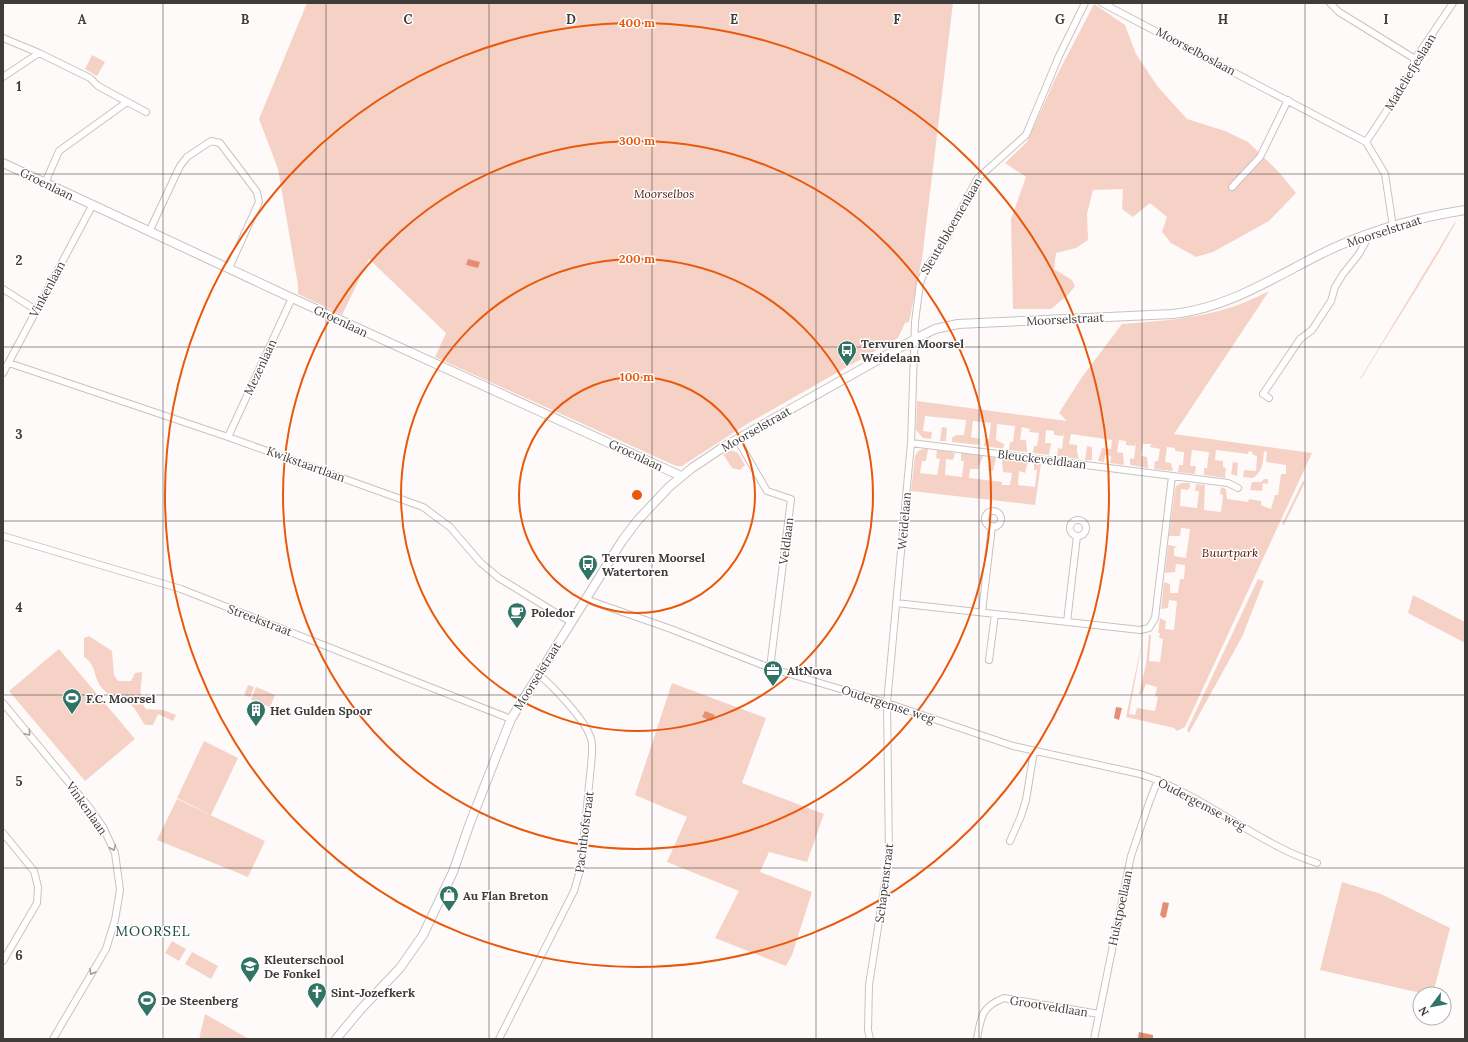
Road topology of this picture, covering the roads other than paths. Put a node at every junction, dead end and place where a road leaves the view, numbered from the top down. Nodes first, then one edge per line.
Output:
1 (1085, 3) edge
2 (1102, 3) edge
3 (1330, 3) edge
4 (1453, 3) edge
5 (3, 38) edge
6 (38, 53) junction
7 (1415, 59) junction
8 (3, 77) edge
9 (1288, 100) junction
10 (127, 102) junction
11 (146, 112) dead end
12 (1366, 142) junction
13 (3, 162) edge
14 (45, 183) junction
15 (1232, 187) dead end
16 (1465, 205) edge
17 (92, 206) junction
18 (1465, 210) edge
19 (1394, 226) junction
20 (149, 232) junction
21 (1365, 236) junction
22 (229, 268) junction
23 (3, 290) edge
24 (292, 298) junction
25 (36, 310) junction
26 (915, 339) junction
27 (9, 363) junction
28 (3, 373) edge
29 (1269, 398) dead end
30 (228, 437) junction
31 (737, 439) junction
32 (911, 443) junction
33 (681, 476) junction
34 (1172, 476) junction
35 (1238, 488) dead end
36 (992, 526) dead end
37 (3, 536) edge
38 (1077, 536) dead end
39 (585, 599) junction
40 (896, 603) junction
41 (982, 612) junction
42 (995, 614) junction
43 (571, 622) junction
44 (1067, 622) junction
45 (989, 660) dead end
46 (770, 668) junction
47 (538, 674) junction
48 (3, 703) edge
49 (887, 703) junction
50 (511, 719) junction
51 (1034, 751) junction
52 (1158, 780) junction
53 (3, 833) edge
54 (1010, 842) dead end
55 (1317, 863) dead end
56 (3, 961) edge
57 (1098, 1014) junction
58 (53, 1039) edge
59 (336, 1039) edge
60 (500, 1039) edge
61 (870, 1039) edge
62 (977, 1039) edge
63 (1094, 1039) edge

1 - 26 street, Sleutelbloemenlaan
2 - 9 street, Moorselboslaan
3 - 7 street
4 - 7 street, Madeliefjeslaan
5 - 6 street
6 - 8 street
6 - 10 street
7 - 12 street, Madeliefjeslaan
9 - 12 street, Moorselboslaan
9 - 15 street
10 - 11 street
10 - 14 street
12 - 19 street, Moorselboslaan
13 - 14 street, Groenlaan
14 - 17 street, Groenlaan
16 - 18 street
17 - 20 street, Groenlaan
17 - 25 street, Vinkenlaan
18 - 19 street, Moorselstraat
19 - 21 street, Moorselstraat
20 - 22 street, Groenlaan
20 - 22 street
21 - 26 street, Moorselstraat
21 - 29 street
22 - 24 street, Groenlaan
23 - 25 street
24 - 30 street, Mezenlaan
24 - 33 street, Groenlaan
25 - 27 street, Vinkenlaan
26 - 31 street, Moorselstraat
26 - 32 street, Weidelaan
27 - 28 street, Vinkenlaan
27 - 30 street, Kwikstaartlaan
30 - 43 street, Kwikstaartlaan
31 - 33 street, Moorselstraat
31 - 46 street, Veldlaan
32 - 34 street, Bleuckeveldlaan
32 - 40 street, Weidelaan
33 - 39 street, Moorselstraat
34 - 35 street, Bleuckeveldlaan
34 - 44 street
36 - 41 street
37 - 50 street, Streekstraat
38 - 44 street
39 - 43 street, Moorselstraat
39 - 46 street, Oudergemse weg
40 - 41 street
40 - 49 street, Weidelaan
41 - 42 street
42 - 44 street
42 - 45 street
43 - 47 street, Moorselstraat
46 - 49 street, Oudergemse weg
47 - 50 street, Moorselstraat
47 - 60 street, Pachthofstraat
48 -> 58 street, Vinkenlaan
49 - 51 street, Oudergemse weg
49 - 61 street, Schapenstraat
50 - 59 street, Moorselstraat
51 - 52 street, Oudergemse weg
51 - 54 street
52 - 55 street, Oudergemse weg
52 - 57 street, Hulstpoellaan
53 - 56 street
57 - 62 street, Grootveldlaan
57 - 63 street, Hulstpoellaan

